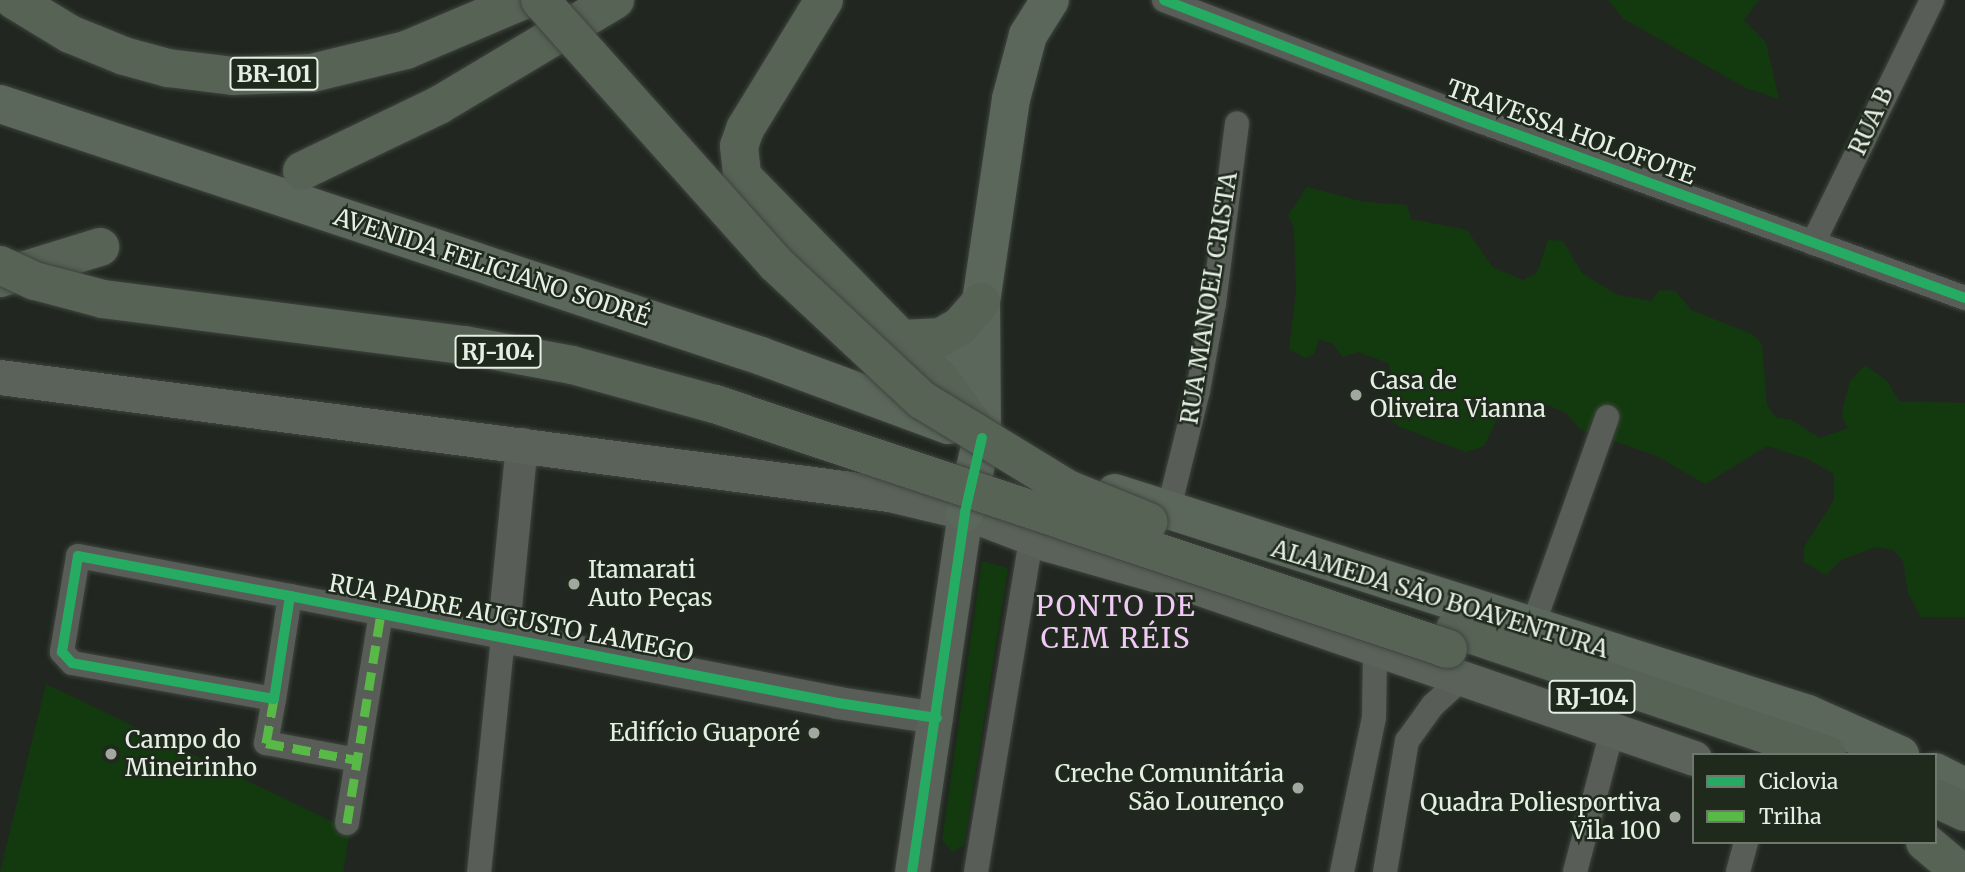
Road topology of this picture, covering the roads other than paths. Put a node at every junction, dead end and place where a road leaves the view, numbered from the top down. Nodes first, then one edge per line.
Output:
1 (524, 0) edge
2 (540, 0) edge
3 (615, 0) edge
4 (824, 0) edge
5 (1050, 0) edge
6 (1164, 0) edge
7 (1932, 0) edge
8 (19, 4) edge
9 (0, 104) edge
10 (1237, 123) dead end
11 (302, 171) dead end
12 (1813, 243) junction
13 (0, 264) edge
14 (0, 278) edge
15 (1965, 298) edge
16 (981, 302) junction
17 (901, 339) junction
18 (0, 377) edge
19 (940, 379) junction
20 (899, 406) junction
21 (1607, 416) dead end
22 (982, 438) junction
23 (522, 444) junction
24 (965, 512) junction
25 (1168, 512) junction
26 (1206, 526) junction
27 (1031, 538) junction
28 (1188, 584) junction
29 (290, 596) junction
30 (381, 613) junction
31 (1532, 628) junction
32 (503, 637) junction
33 (1375, 650) junction
34 (1455, 652) junction
35 (274, 699) junction
36 (937, 718) junction
37 (1612, 731) junction
38 (1755, 753) edge
39 (1820, 753) edge
40 (1896, 753) edge
41 (1692, 757) edge
42 (357, 760) junction
43 (1937, 773) edge
44 (1965, 787) edge
45 (1937, 799) edge
46 (1965, 812) edge
47 (347, 823) dead end
48 (1745, 844) edge
49 (1909, 844) edge
50 (1927, 844) edge
51 (918, 866) edge
52 (1956, 868) joint
53 (975, 869) edge
54 (479, 872) edge
55 (1342, 872) edge
56 (1385, 872) edge
57 (1575, 872) edge
58 (1738, 872) edge

1 - 8 highway, BR-101
2 - 34 highway, bridge
3 - 11 highway
4 - 17 highway
5 - 16 main road
6 - 12 street, TRAVESSA HOLOFOTE
7 - 12 street, RUA B
9 - 20 main road, AVENIDA FELICIANO SODRÉ
10 - 25 street, RUA MANOEL CRISTA
12 - 15 street, TRAVESSA HOLOFOTE
13 - 14 highway
13 - 34 highway, RJ-104, bridge
16 - 17 highway
16 - 19 main road
16 - 22 main road
17 - 19 highway
18 - 23 main road
19 - 20 main road
19 - 22 highway
20 - 22 main road, AVENIDA FELICIANO SODRÉ
21 - 31 street
22 - 24 main road
22 - 25 main road, ALAMEDA SÃO BOAVENTURA
23 - 24 main road
23 - 32 street
24 - 27 main road
24 - 36 main road
25 - 26 main road, ALAMEDA SÃO BOAVENTURA
26 - 28 main road
26 - 31 main road, ALAMEDA SÃO BOAVENTURA
27 - 28 main road
27 - 53 street
28 - 33 main road
29 - 30 street, RUA PADRE AUGUSTO LAMEGO
29 - 35 street
29 - 35 street, RUA PADRE AUGUSTO LAMEGO
30 - 32 street, RUA PADRE AUGUSTO LAMEGO
30 - 42 street
31 - 40 main road, ALAMEDA SÃO BOAVENTURA
32 - 36 street, RUA PADRE AUGUSTO LAMEGO
32 - 54 street
33 - 34 main road
33 - 55 street
34 - 37 main road
34 - 38 highway, RJ-104
34 - 39 highway
34 - 56 street
35 - 42 street
36 - 51 main road
37 - 41 main road
37 - 57 street
42 - 47 street
43 - 44 main road
45 - 46 highway
48 - 58 street
49 - 52 main road
50 - 52 highway

